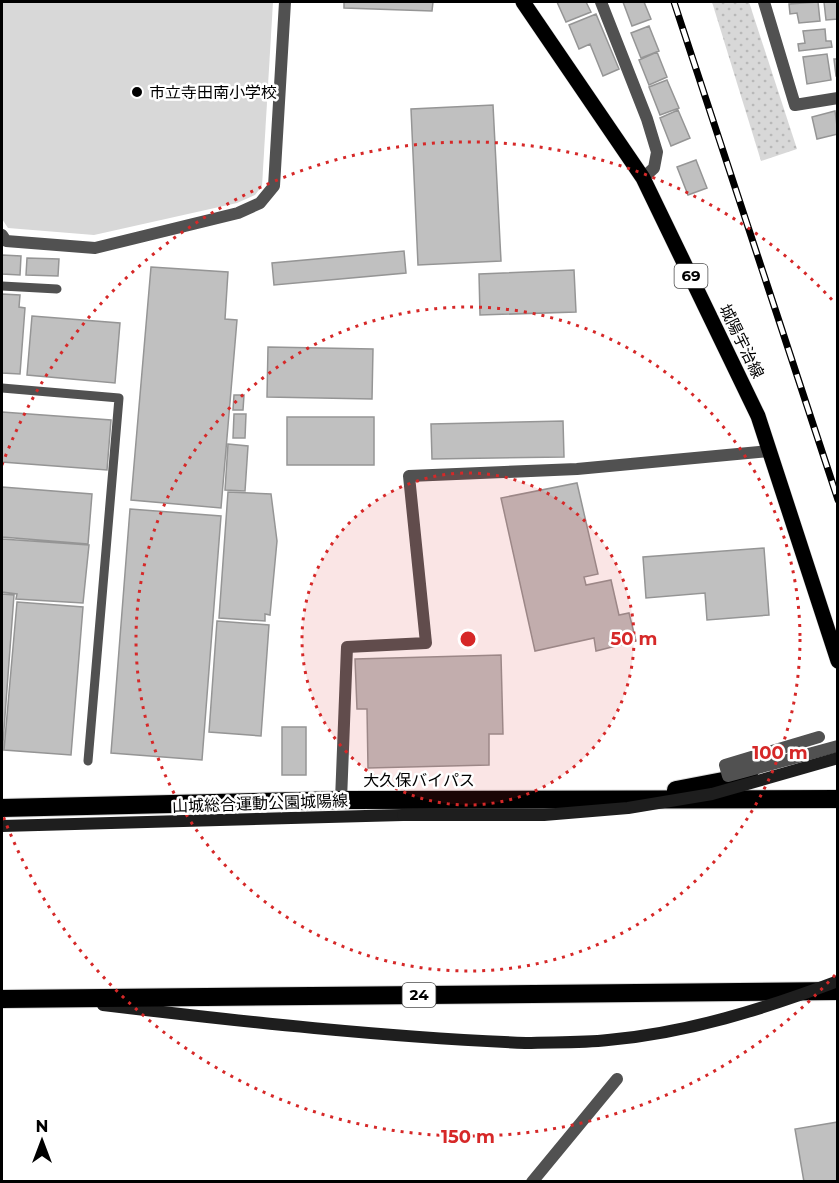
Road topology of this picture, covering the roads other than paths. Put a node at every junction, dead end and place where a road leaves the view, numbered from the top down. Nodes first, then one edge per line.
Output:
1 (285, 2) edge
2 (523, 2) edge
3 (601, 2) edge
4 (764, 2) edge
5 (837, 98) edge
6 (643, 178) junction
7 (2, 235) edge
8 (2, 286) edge
9 (57, 289) dead end
10 (2, 388) edge
11 (770, 451) junction
12 (837, 661) edge
13 (819, 737) dead end
14 (837, 739) edge
15 (837, 746) edge
16 (837, 758) edge
17 (88, 761) dead end
18 (630, 798) junction
19 (837, 799) edge
20 (341, 800) junction
21 (2, 808) edge
22 (2, 826) edge
23 (837, 981) edge
24 (837, 991) edge
25 (45, 998) junction
26 (2, 999) edge
27 (617, 1079) dead end
28 (532, 1182) edge

1 - 7 street
2 - 6 main road, 城陽宇治線 / 69
3 - 6 street
4 - 5 street
6 - 11 main road, 城陽宇治線 / 69
8 - 9 lane
10 - 17 lane
11 - 12 main road, 城陽宇治線 / 69
11 - 20 street
13 - 15 street, bridge
14 - 18 highway
16 - 22 main road, 山城総合運動公園城陽線, bridge
18 - 19 highway, 大久保バイパス
18 - 20 highway, 大久保バイパス
20 - 21 highway, 大久保バイパス
23 - 25 main road, bridge
24 - 25 highway, 24
25 - 26 highway, 24
27 - 28 street

